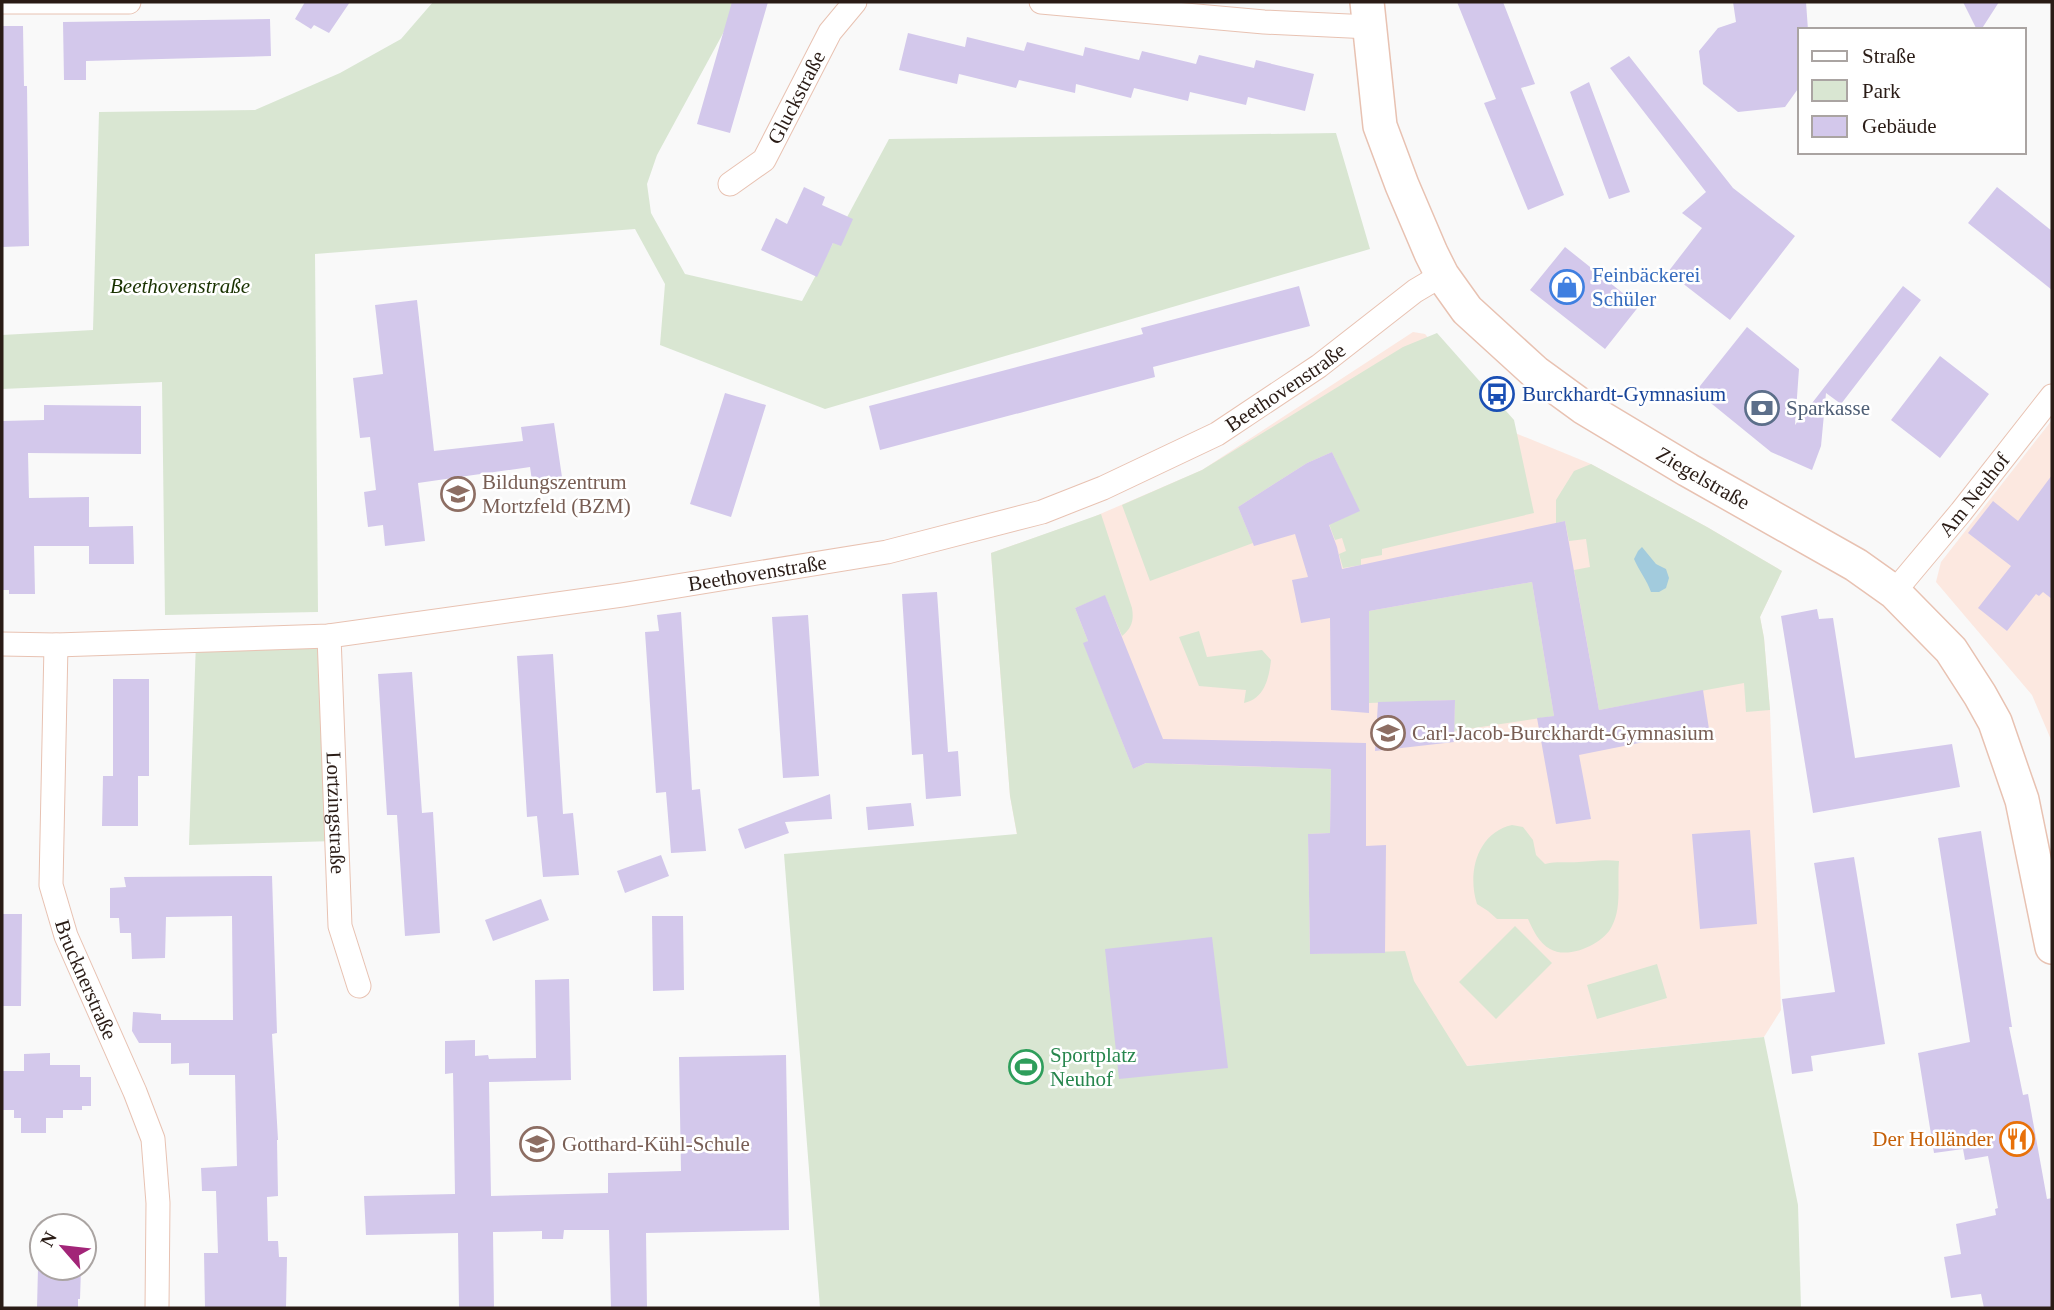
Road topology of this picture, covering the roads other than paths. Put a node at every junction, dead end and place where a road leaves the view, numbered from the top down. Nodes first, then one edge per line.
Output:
1 (2, 2) edge
2 (129, 2) edge
3 (855, 2) edge
4 (1041, 2) edge
5 (1369, 15) edge
6 (730, 184) dead end
7 (1443, 275) junction
8 (2052, 396) edge
9 (1894, 592) junction
10 (329, 636) junction
11 (2, 644) edge
12 (56, 645) junction
13 (2046, 889) edge
14 (2052, 947) edge
15 (359, 986) dead end
16 (157, 1308) edge

1 - 2 street
3 - 6 street, Gluckstraße
4 - 5 street
5 - 7 main road, Ziegelstraße
7 - 9 main road, Ziegelstraße
7 - 10 street, Beethovenstraße
8 - 9 street, Am Neuhof
9 - 13 main road, Ziegelstraße
10 - 12 street, Beethovenstraße
10 - 15 street, Lortzingstraße
11 - 12 street, Beethovenstraße
12 - 16 street, Brucknerstraße
13 - 14 main road, Ziegelstraße

